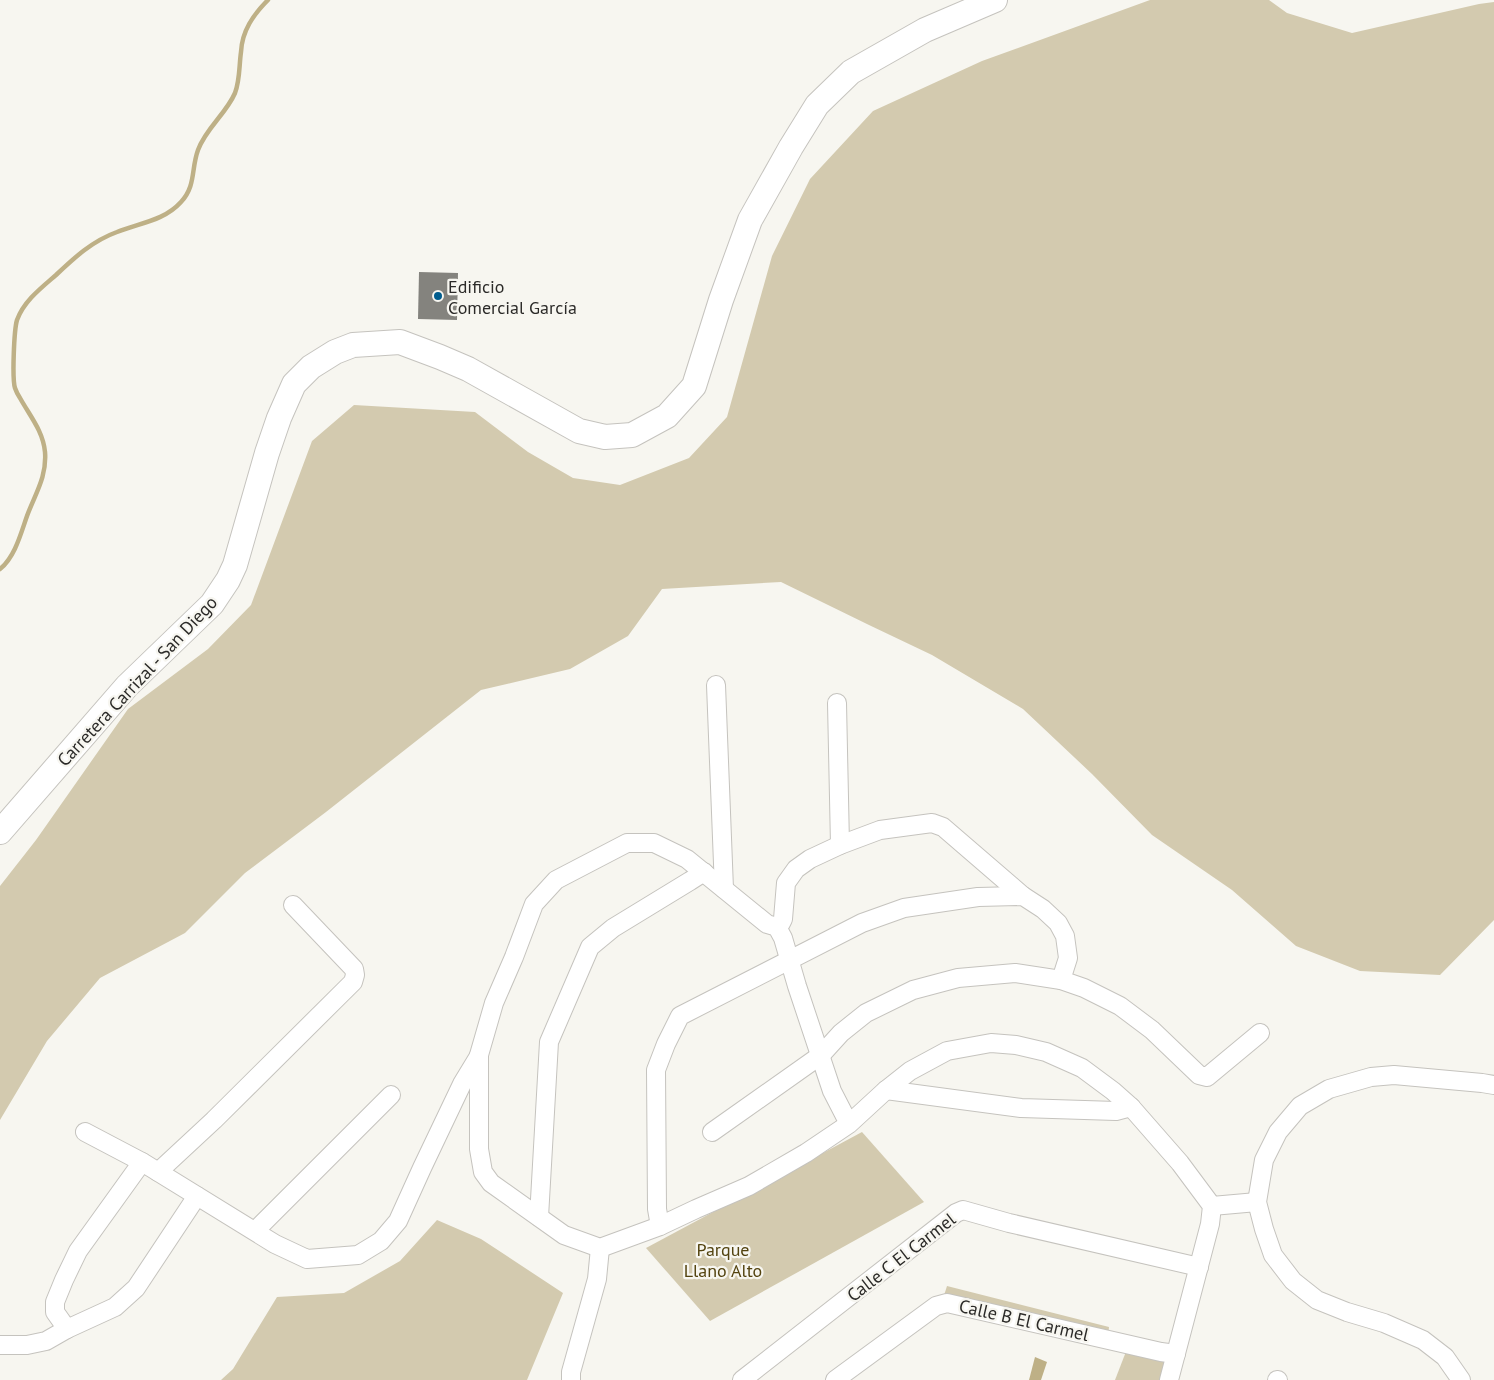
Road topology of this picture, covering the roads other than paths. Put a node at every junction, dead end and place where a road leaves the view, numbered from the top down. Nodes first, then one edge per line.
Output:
1 (995, 0) edge
2 (716, 686) dead end
3 (837, 703) dead end
4 (0, 832) edge
5 (840, 845) junction
6 (704, 872) junction
7 (724, 889) junction
8 (1023, 896) junction
9 (293, 905) dead end
10 (778, 927) junction
11 (789, 959) junction
12 (1061, 980) junction
13 (1260, 1033) dead end
14 (479, 1055) junction
15 (821, 1055) junction
16 (1494, 1085) edge
17 (886, 1090) junction
18 (390, 1095) dead end
19 (1131, 1107) junction
20 (849, 1124) junction
21 (85, 1132) dead end
22 (712, 1132) dead end
23 (142, 1162) junction
24 (158, 1172) junction
25 (197, 1196) junction
26 (1257, 1202) junction
27 (1212, 1206) junction
28 (539, 1217) junction
29 (660, 1226) junction
30 (254, 1231) junction
31 (600, 1248) junction
32 (1199, 1267) junction
33 (67, 1329) junction
34 (0, 1344) edge
35 (1176, 1354) junction
36 (571, 1380) edge
37 (742, 1380) edge
38 (835, 1380) edge
39 (1169, 1380) edge
40 (1461, 1380) edge

1 - 4 street, Carretera Carrizal - San Diego
2 - 7 street
3 - 5 street
5 - 8 street
5 - 10 street
6 - 7 street
6 - 14 street
6 - 28 street
7 - 10 street
8 - 11 street
8 - 12 street
9 - 24 street
10 - 11 street
11 - 15 street
11 - 29 street
12 - 13 street
12 - 15 street
14 - 28 street
14 - 30 street
15 - 20 street
15 - 22 street
16 - 26 street
17 - 19 street
17 - 19 street
17 - 20 street
18 - 30 street
19 - 27 street
20 - 29 street
21 - 23 street
23 - 24 street
23 - 33 street
24 - 25 street
25 - 30 street
25 - 33 street
26 - 27 street
26 - 40 street
27 - 32 street
28 - 31 street
29 - 31 street
31 - 36 street
32 - 35 street
32 - 37 street, Calle C El Carmel
33 - 34 street
35 - 38 street, Calle B El Carmel
35 - 39 street

